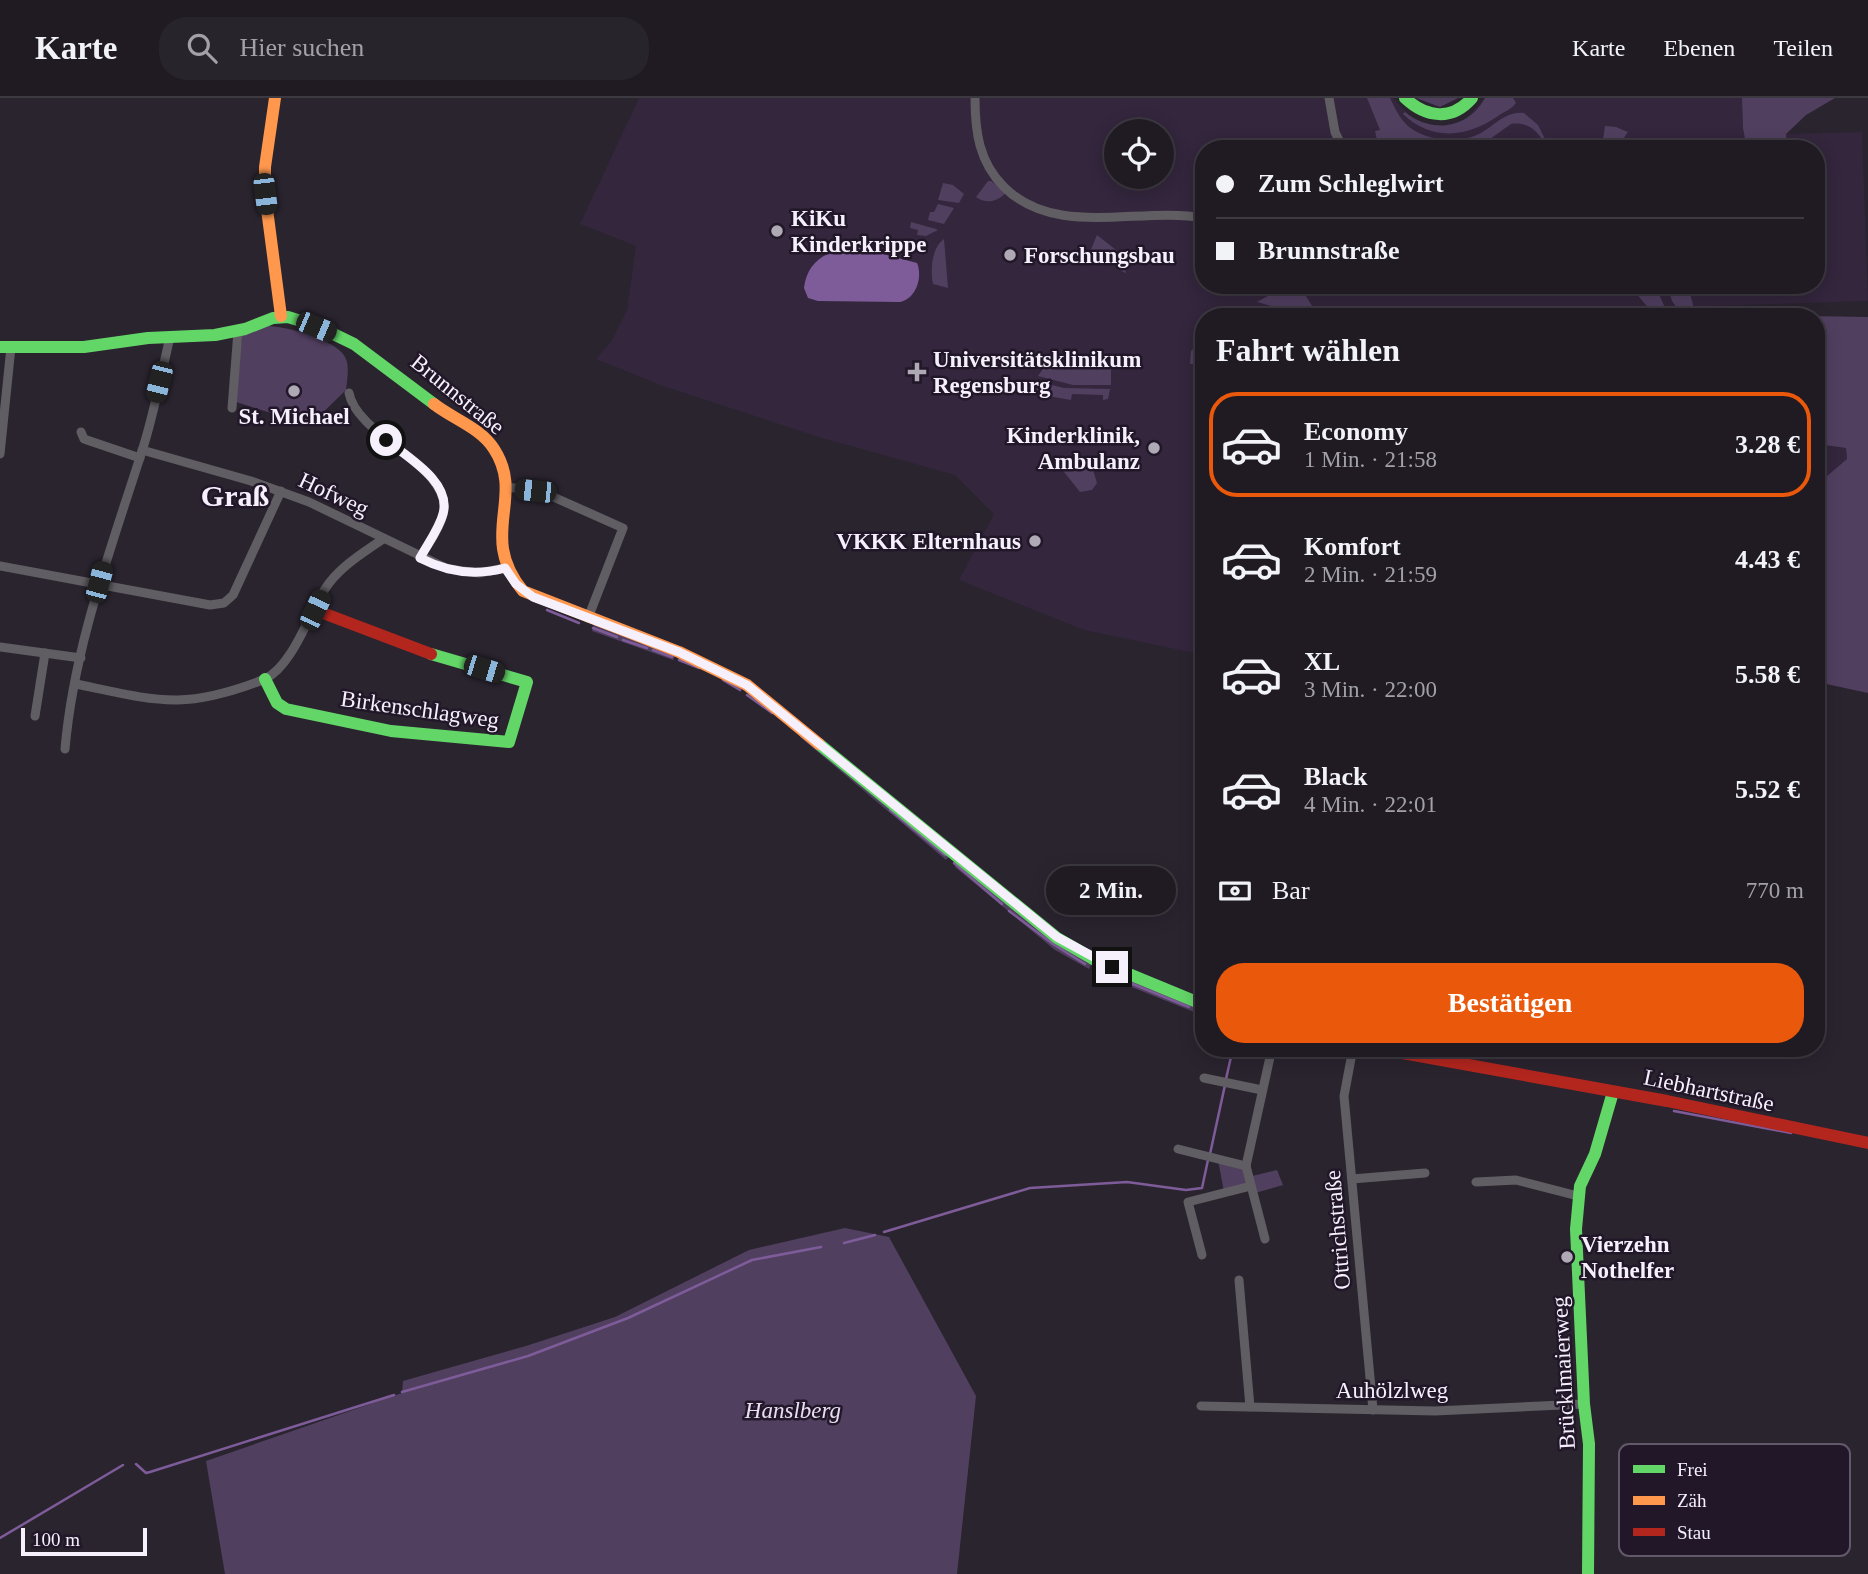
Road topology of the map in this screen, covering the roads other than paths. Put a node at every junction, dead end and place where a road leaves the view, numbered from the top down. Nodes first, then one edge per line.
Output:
1 (275, 98) edge
2 (975, 98) edge
3 (1329, 98) edge
4 (1405, 98) edge
5 (1472, 98) edge
6 (1339, 140) edge
7 (1195, 217) edge
8 (281, 316) junction
9 (238, 331) junction
10 (170, 337) junction
11 (5, 347) edge
12 (349, 393) dead end
13 (232, 408) dead end
14 (81, 432) dead end
15 (0, 454) edge
16 (141, 454) junction
17 (505, 487) junction
18 (281, 491) junction
19 (383, 539) junction
20 (420, 558) junction
21 (0, 566) edge
22 (505, 568) junction
23 (99, 582) junction
24 (315, 610) junction
25 (588, 618) junction
26 (0, 647) edge
27 (45, 653) junction
28 (81, 658) junction
29 (265, 679) junction
30 (76, 684) junction
31 (35, 716) dead end
32 (65, 749) dead end
33 (1195, 1001) edge
34 (1270, 1057) edge
35 (1351, 1057) edge
36 (1424, 1057) edge
37 (1204, 1077) dead end
38 (1262, 1090) junction
39 (1613, 1092) junction
40 (1868, 1143) edge
41 (1178, 1149) dead end
42 (1246, 1166) junction
43 (1424, 1174) dead end
44 (1352, 1179) junction
45 (1476, 1182) dead end
46 (1251, 1186) junction
47 (1578, 1196) junction
48 (1265, 1239) dead end
49 (1202, 1255) dead end
50 (1239, 1280) dead end
51 (1584, 1404) junction
52 (1201, 1406) dead end
53 (1250, 1407) junction
54 (1373, 1410) junction
55 (1588, 1574) edge

1 - 8 street
2 - 7 street
3 - 6 street
4 - 5 street
8 - 9 street
8 - 17 street, Brunnstraße
9 - 10 street
9 - 13 street
10 - 11 street
10 - 16 street
11 - 15 street
12 - 20 street
14 - 16 street, Hofweg
16 - 18 street, Hofweg
16 - 23 street
17 - 22 street, Brunnstraße
17 - 25 street
18 - 19 street, Hofweg
18 - 23 street
19 - 20 street, Hofweg
19 - 24 street
20 - 22 street, Hofweg
21 - 23 street
22 - 25 street
23 - 28 street
24 - 29 street
24 - 29 street, Birkenschlagweg
25 - 33 street
26 - 27 street
27 - 28 street
27 - 31 street
28 - 30 street
29 - 30 street
30 - 32 street
34 - 38 street
35 - 44 street, Ottrichstraße
36 - 39 street, Liebhartstraße
37 - 38 street
38 - 42 street
39 - 40 street, Liebhartstraße
39 - 47 street, Brücklmaierweg
41 - 42 street
42 - 46 street
43 - 44 street
44 - 54 street, Ottrichstraße
45 - 47 street
46 - 48 street
46 - 49 street
47 - 51 street, Brücklmaierweg
50 - 53 street
51 - 54 street, Auhölzlweg
51 - 55 street, Brücklmaierweg
52 - 53 street, Auhölzlweg
53 - 54 street, Auhölzlweg

